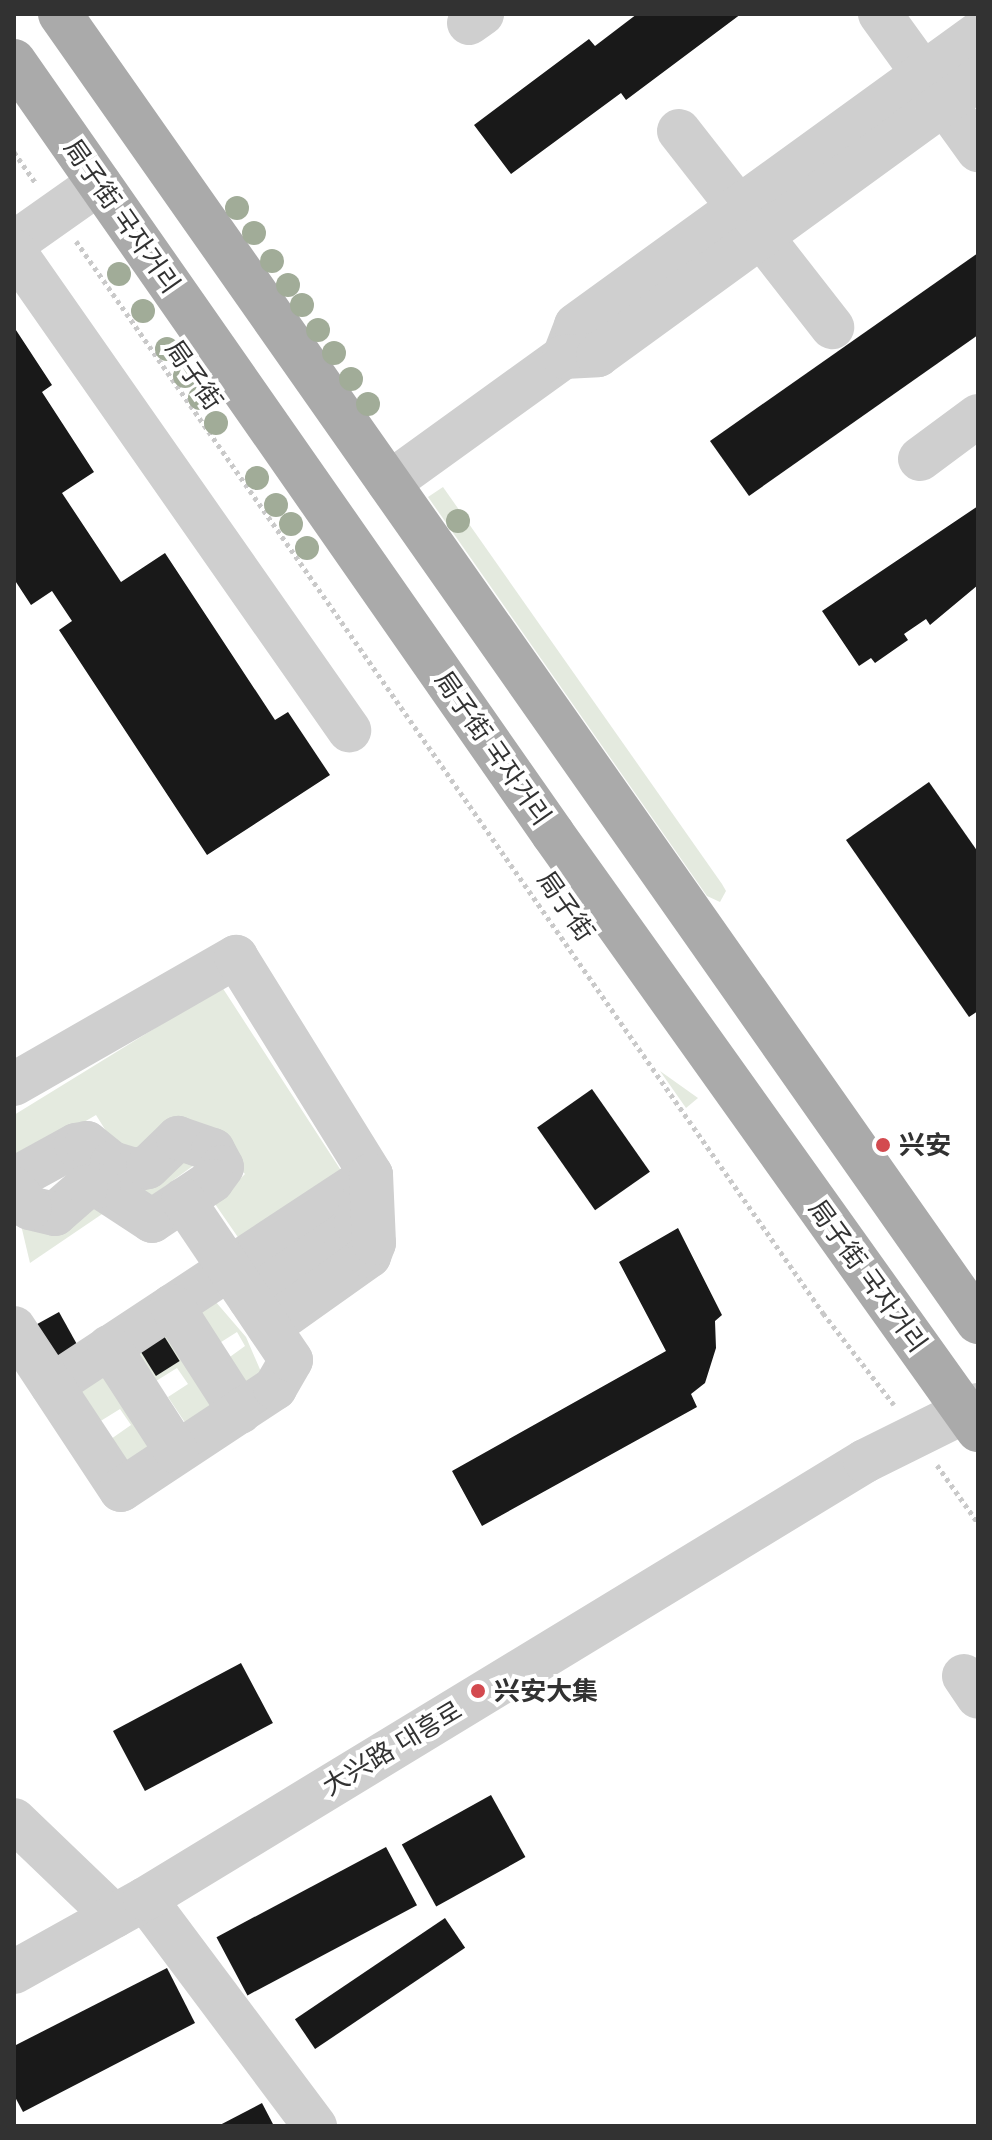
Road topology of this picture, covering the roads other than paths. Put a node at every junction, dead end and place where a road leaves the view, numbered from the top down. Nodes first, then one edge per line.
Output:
1 (60, 14) edge
2 (880, 14) edge
3 (978, 34) edge
4 (14, 61) edge
5 (949, 85) edge
6 (679, 131) dead end
7 (978, 150) edge
8 (99, 183) junction
9 (750, 222) junction
10 (14, 243) edge
11 (14, 251) edge
12 (832, 327) dead end
13 (978, 416) edge
14 (920, 459) dead end
15 (389, 483) junction
16 (349, 730) dead end
17 (14, 1084) edge
18 (371, 1175) junction
19 (14, 1179) edge
20 (14, 1189) edge
21 (183, 1200) junction
22 (249, 1298) junction
23 (172, 1306) junction
24 (978, 1322) edge
25 (14, 1328) edge
26 (109, 1347) junction
27 (52, 1385) junction
28 (240, 1412) junction
29 (974, 1416) edge
30 (177, 1452) junction
31 (14, 1820) edge
32 (130, 1907) junction
33 (14, 1972) edge
34 (315, 2126) edge

1 - 15 main road
2 - 5 street
3 - 5 street
4 - 8 main road, 局子街 국자거리
5 - 7 street
5 - 9 street
6 - 9 street
8 - 10 street
8 - 29 main road, 局子街 국자거리
9 - 12 street
9 - 15 street
11 - 16 street
13 - 14 street
15 - 24 main road
17 - 18 street
18 - 22 street
18 - 22 street
19 - 21 street
20 - 21 street
21 - 22 street
22 - 23 street
22 - 28 street
23 - 26 street
23 - 28 street
25 - 27 street
26 - 27 street
26 - 30 street
27 - 30 street
28 - 30 street
29 - 32 street, 大兴路 대흥로
31 - 32 street
32 - 33 street, 大兴路 대흥로
32 - 34 street

